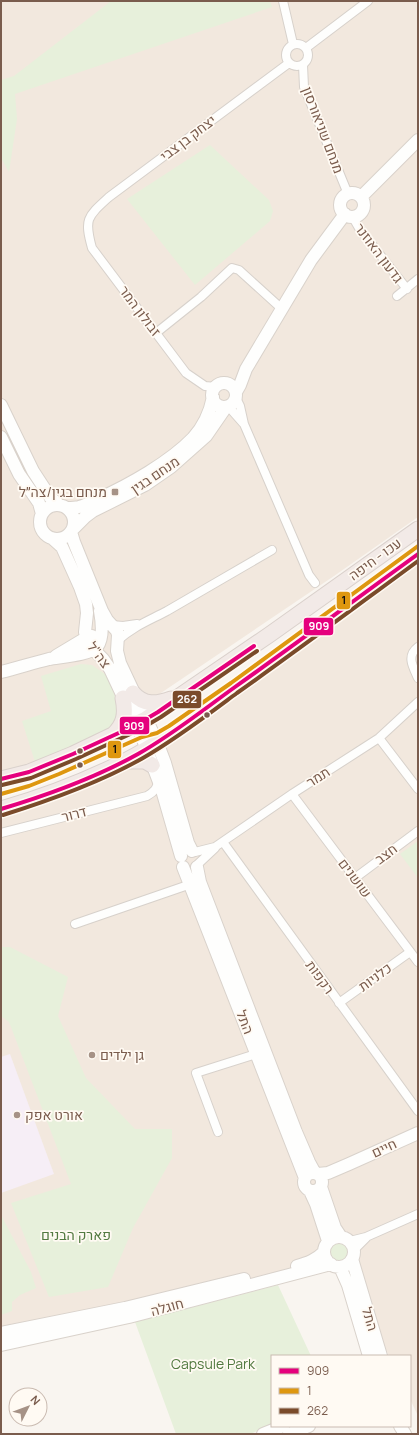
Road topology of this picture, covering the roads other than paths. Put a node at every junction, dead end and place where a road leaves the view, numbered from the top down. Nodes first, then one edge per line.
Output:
1 (282, 1) edge
2 (368, 1) edge
3 (293, 44) junction
4 (306, 48) junction
5 (289, 63) junction
6 (303, 65) junction
7 (418, 140) edge
8 (348, 194) junction
9 (360, 196) junction
10 (349, 215) junction
11 (90, 217) joint
12 (418, 279) edge
13 (407, 289) junction
14 (398, 296) dead end
15 (282, 309) junction
16 (156, 333) junction
17 (246, 369) junction
18 (218, 389) junction
19 (232, 401) junction
20 (1, 404) edge
21 (1, 437) edge
22 (63, 507) junction
23 (42, 514) junction
24 (418, 529) edge
25 (72, 531) junction
26 (52, 538) junction
27 (272, 550) dead end
28 (418, 554) edge
29 (315, 583) dead end
30 (98, 601) junction
31 (142, 623) junction
32 (112, 625) junction
33 (86, 638) junction
34 (100, 638) junction
35 (117, 641) junction
36 (418, 646) edge
37 (94, 650) junction
38 (49, 659) junction
39 (122, 667) junction
40 (1, 672) edge
41 (418, 678) edge
42 (187, 692) junction
43 (128, 696) junction
44 (418, 702) edge
45 (141, 722) junction
46 (110, 737) junction
47 (379, 738) junction
48 (152, 746) junction
49 (125, 761) junction
50 (152, 765) junction
51 (1, 779) edge
52 (158, 779) junction
53 (418, 789) edge
54 (292, 794) junction
55 (147, 796) junction
56 (166, 805) junction
57 (1, 809) edge
58 (418, 831) edge
59 (1, 833) edge
60 (223, 842) junction
61 (215, 847) junction
62 (191, 860) junction
63 (355, 878) junction
64 (191, 884) junction
65 (75, 924) dead end
66 (410, 952) junction
67 (418, 962) edge
68 (339, 1003) junction
69 (256, 1053) junction
70 (270, 1062) junction
71 (418, 1111) edge
72 (218, 1132) dead end
73 (418, 1133) edge
74 (315, 1181) junction
75 (418, 1214) edge
76 (326, 1246) junction
77 (349, 1247) junction
78 (335, 1266) junction
79 (313, 1269) junction
80 (348, 1285) junction
81 (1, 1333) edge
82 (1, 1345) edge
83 (369, 1355) edge
84 (381, 1355) edge
85 (280, 1427) edge
86 (306, 1427) edge
87 (263, 1434) edge
88 (289, 1434) edge

1 - 3 street
2 - 4 street
3 - 4 street
3 - 5 street
4 - 6 street
5 - 6 street
5 - 11 street, יצחק בן צבי
6 - 8 street, מנחם שניאורסון
7 - 9 street
8 - 9 street
8 - 10 street
9 - 10 street
10 - 13 street, גדעון האוזנר
10 - 15 street, מנחם בגין
11 - 16 street, זבולון המר
12 - 13 street, גדעון האוזנר
13 - 14 street, גדעון האוזנר
15 - 16 street
15 - 17 street, מנחם בגין
16 - 18 street, זבולון המר
17 - 18 street, מנחם בגין
17 - 19 street, מנחם בגין
18 - 19 street
18 - 19 street
18 - 22 street, מנחם בגין
19 - 25 street, מנחם בגין
19 - 29 street
20 - 22 street
21 - 23 street
22 - 23 street
22 - 25 street
23 - 26 street
24 - 42 highway, עכו - חיפה
25 - 26 street
25 - 30 street, צה"ל
26 - 33 street, צה"ל
27 - 31 street
28 - 48 highway, עכו - חיפה
30 - 32 street, צה"ל
30 - 34 street
31 - 32 street
31 - 35 street
32 - 35 street, צה"ל
33 - 34 street
33 - 37 street, צה"ל
33 - 38 street
34 - 37 street
34 - 39 street
35 - 39 street, צה"ל
36 - 41 street
37 - 38 street
37 - 43 street, צה"ל
38 - 40 street
39 - 43 street, צה"ל
42 - 43 highway
42 - 45 highway, עכו - חיפה
43 - 45 street, צה"ל
43 - 46 highway
44 - 47 street, תמר
45 - 46 highway, עכו - חיפה
45 - 48 street, צה"ל
46 - 51 highway, עכו - חיפה
47 - 53 street
47 - 54 street, תמר
48 - 49 highway, עכו - חיפה
48 - 50 street, התל
48 - 62 street, התל
49 - 50 highway
49 - 57 highway, עכו - חיפה
50 - 52 street, התל
52 - 55 street
52 - 56 street, התל
54 - 60 street, תמר
54 - 63 street, שושנים
55 - 56 street
55 - 59 street, דרור
56 - 62 street, התל
58 - 63 street, חצב
60 - 61 street, תמר
60 - 68 street, רקפות
61 - 62 street, תמר
61 - 62 street, תמר
62 - 64 street, התל
62 - 70 street, התל
63 - 66 street, שושנים
64 - 65 street
64 - 69 street, התל
66 - 67 street, שושנים
66 - 68 street, כלניות
68 - 71 street, רקפות
69 - 70 street
69 - 72 street
69 - 74 street, התל
70 - 74 street, התל
73 - 74 street, חיים
74 - 76 street, התל
74 - 77 street, התל
75 - 77 street
76 - 77 street
76 - 78 street
76 - 81 street, חוגלה
77 - 78 street
77 - 84 street, התל
78 - 79 street, חוגלה
78 - 80 street, התל
79 - 80 street
79 - 82 street, חוגלה
80 - 83 street, התל
85 - 87 street
86 - 88 street

